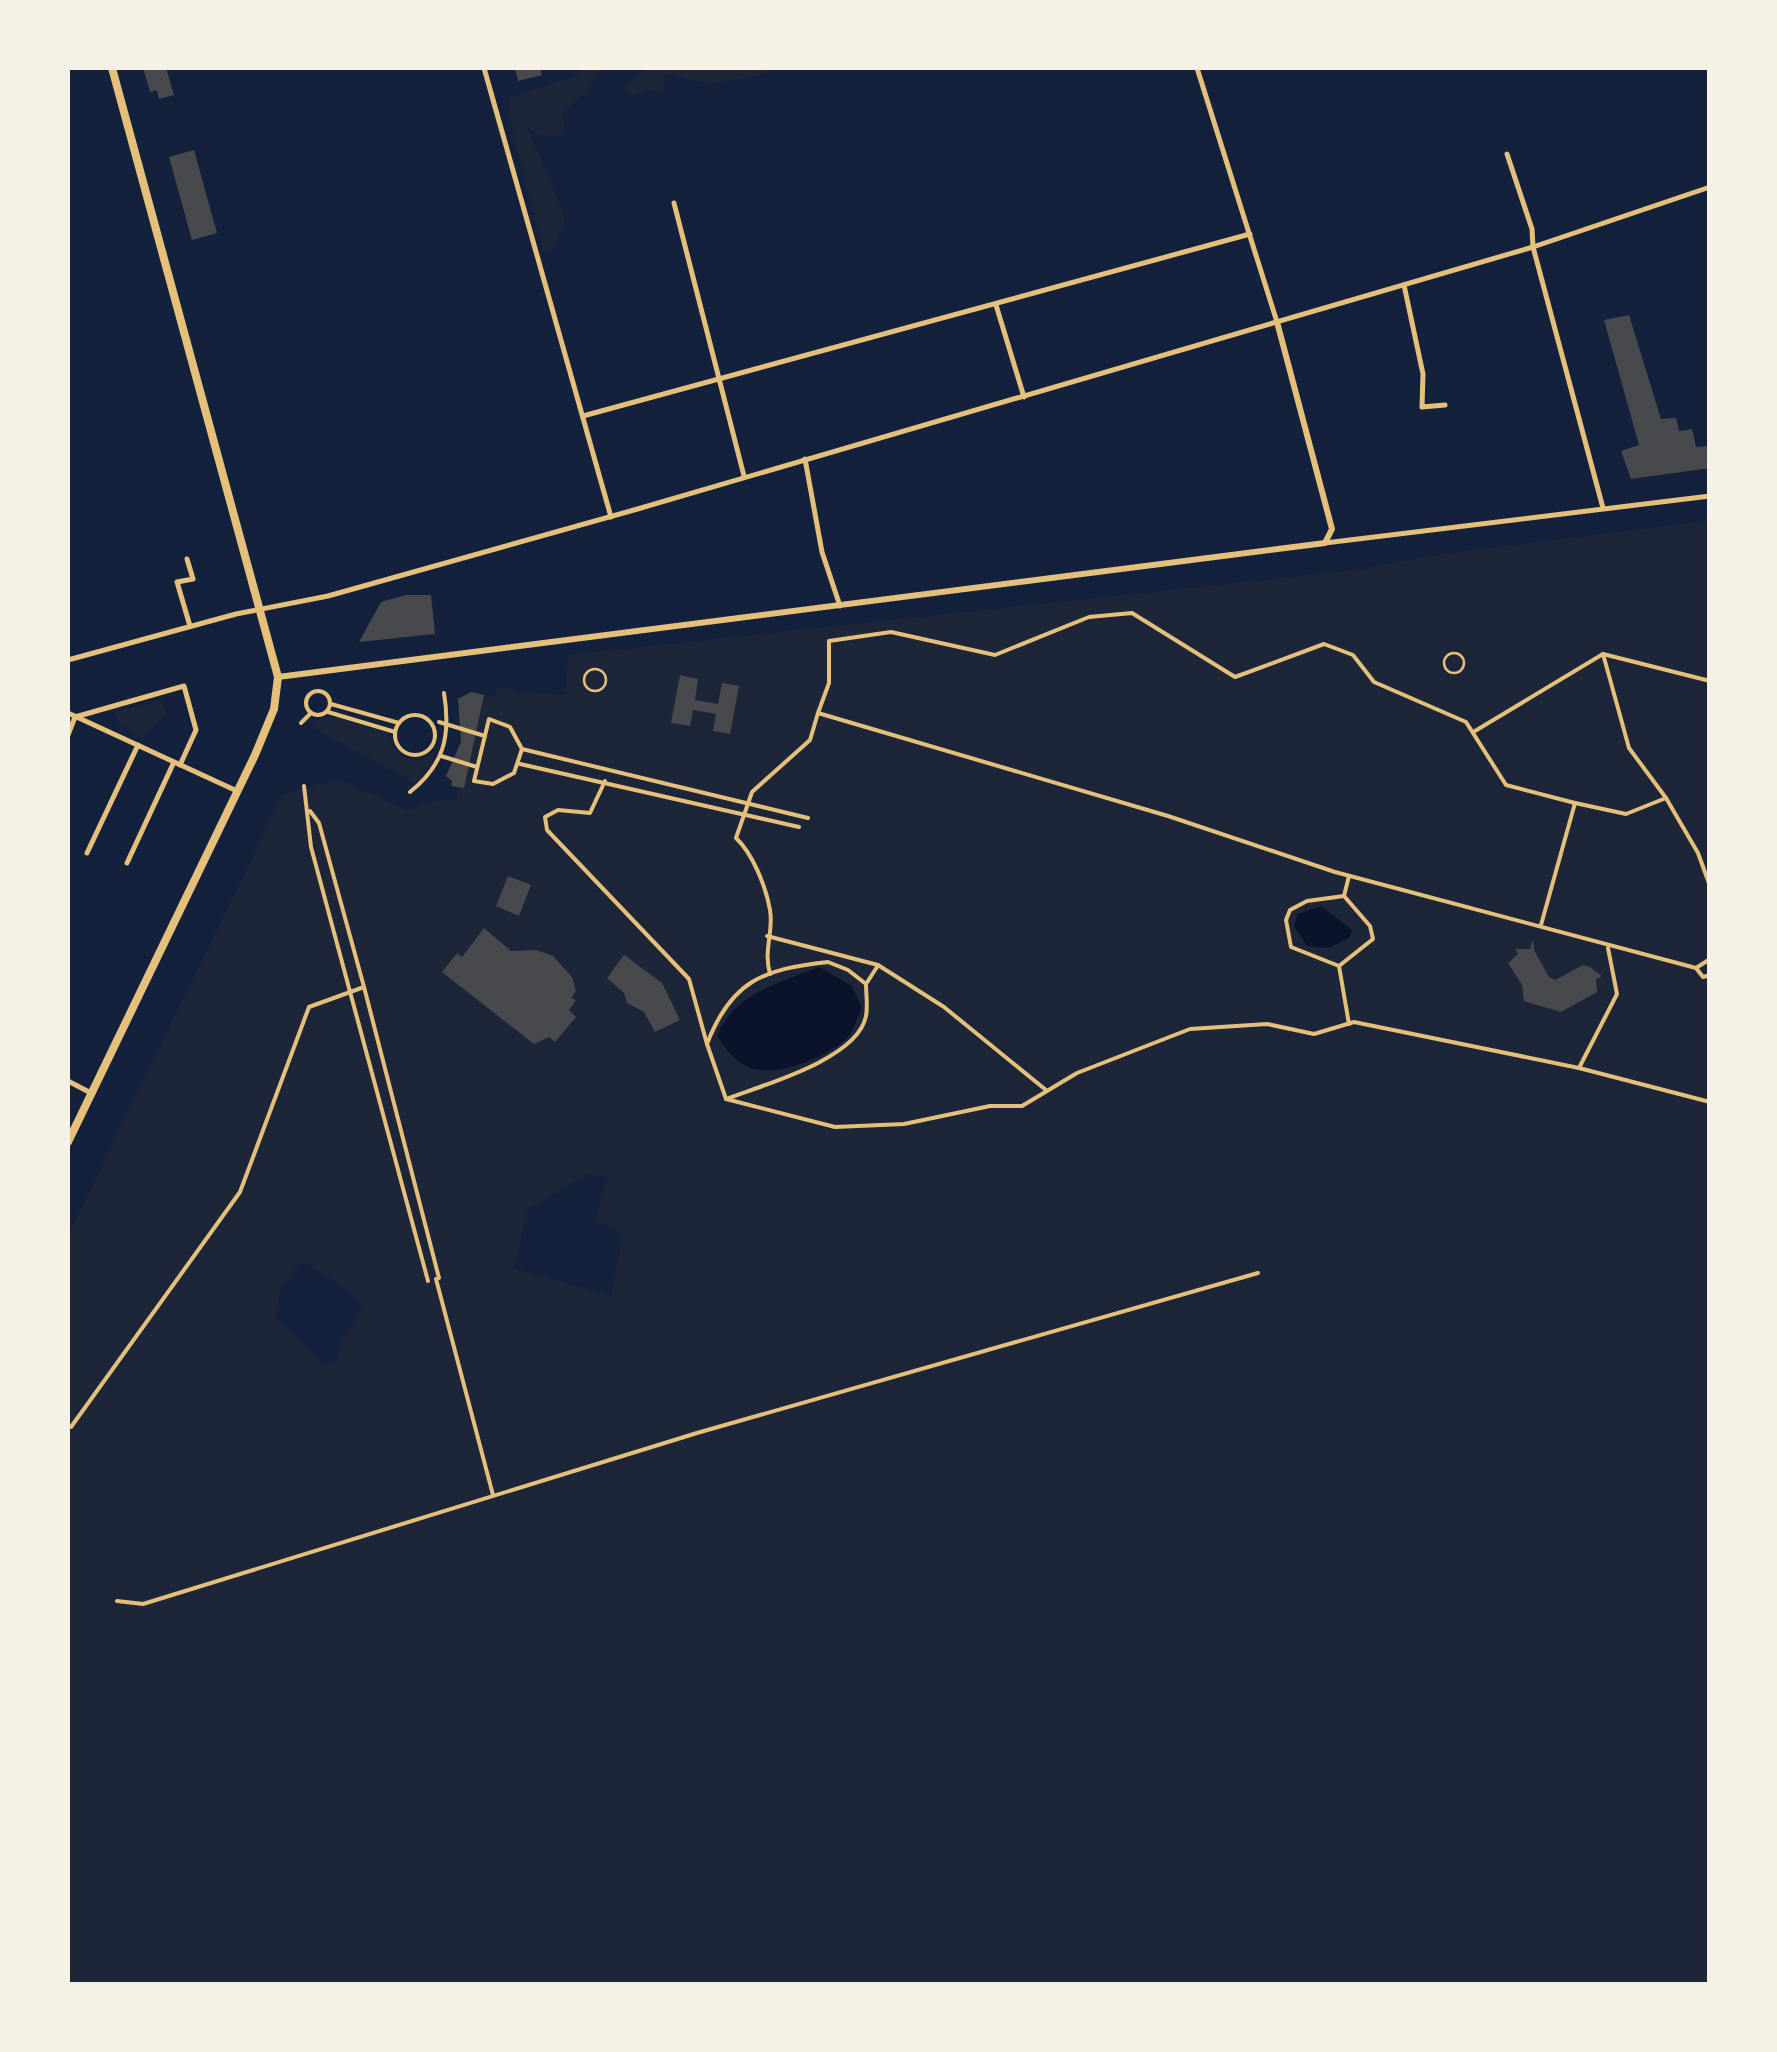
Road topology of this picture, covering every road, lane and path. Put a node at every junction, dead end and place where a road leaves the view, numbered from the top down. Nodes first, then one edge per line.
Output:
1 (112, 68) edge
2 (484, 68) edge
3 (1197, 68) edge
4 (1507, 154) dead end
5 (1710, 187) edge
6 (674, 203) dead end
7 (1250, 234) junction
8 (1533, 247) junction
9 (1404, 285) junction
10 (996, 306) junction
11 (1277, 322) junction
12 (718, 376) junction
13 (1024, 398) junction
14 (1444, 405) dead end
15 (583, 416) junction
16 (805, 459) junction
17 (745, 477) junction
18 (1710, 496) edge
19 (1603, 508) junction
20 (611, 517) junction
21 (1325, 543) junction
22 (187, 559) dead end
23 (840, 607) junction
24 (262, 608) junction
25 (190, 626) junction
26 (1458, 653) joint
27 (1602, 654) junction
28 (68, 660) edge
29 (278, 678) junction
30 (1710, 681) edge
31 (308, 684) dead end
32 (591, 691) joint
33 (313, 692) junction
34 (444, 693) dead end
35 (331, 704) junction
36 (327, 712) junction
37 (68, 713) edge
38 (310, 713) junction
39 (818, 713) junction
40 (76, 718) junction
41 (439, 722) dead end
42 (301, 723) dead end
43 (399, 723) junction
44 (448, 725) junction
45 (1475, 731) junction
46 (395, 732) junction
47 (68, 734) edge
48 (485, 736) junction
49 (434, 739) junction
50 (446, 743) junction
51 (138, 745) junction
52 (522, 749) junction
53 (441, 756) junction
54 (177, 763) junction
55 (520, 764) junction
56 (477, 767) junction
57 (606, 781) junction
58 (304, 786) dead end
59 (238, 792) junction
60 (410, 792) dead end
61 (1666, 798) junction
62 (747, 803) junction
63 (1575, 803) junction
64 (310, 811) junction
65 (742, 814) junction
66 (808, 818) dead end
67 (800, 828) dead end
68 (87, 853) dead end
69 (127, 863) dead end
70 (1350, 876) junction
71 (1710, 886) edge
72 (1344, 896) junction
73 (1540, 927) junction
74 (767, 936) junction
75 (1608, 948) junction
76 (1710, 959) edge
77 (878, 965) junction
78 (1339, 966) junction
79 (1696, 968) junction
80 (770, 974) junction
81 (1710, 974) edge
82 (866, 984) junction
83 (364, 987) junction
84 (351, 990) junction
85 (1349, 1024) junction
86 (708, 1044) junction
87 (1579, 1068) junction
88 (68, 1081) edge
89 (1046, 1090) junction
90 (90, 1094) junction
91 (726, 1099) junction
92 (1710, 1102) edge
93 (68, 1142) edge
94 (1258, 1273) dead end
95 (428, 1282) dead end
96 (71, 1427) dead end
97 (493, 1494) junction
98 (117, 1601) dead end

1 - 24 main road
2 - 15 street
3 - 7 street
4 - 8 street
5 - 8 street
6 - 12 street
7 - 10 street
7 - 11 street
8 - 9 street
8 - 19 street
9 - 11 street
9 - 14 street
10 - 12 street
10 - 13 street
11 - 13 street
11 - 21 street
12 - 15 street
12 - 17 street
13 - 16 street
15 - 20 street
16 - 17 street
16 - 23 street
17 - 20 street
18 - 19 street
19 - 21 street
20 - 24 street
21 - 23 street
22 - 25 street
23 - 29 street
24 - 25 street
24 - 29 main road
25 - 28 street
26 - 26 path
27 - 30 street
27 - 45 street
27 - 61 street
29 - 59 main road
31 - 33 street
32 - 32 path
33 - 35 street
33 - 38 street
34 - 44 street
35 - 36 street
35 - 43 street
36 - 38 street
36 - 46 street
37 - 40 street
38 - 42 street
39 - 45 street
39 - 62 street
39 - 70 street
40 - 47 street
40 - 51 street
40 - 54 street
41 - 44 street
43 - 46 street
43 - 49 street
44 - 48 street
44 - 50 street
45 - 63 street
46 - 49 street
48 - 52 street
48 - 56 street
49 - 50 street
50 - 53 street
51 - 54 street
51 - 68 street
52 - 55 street
52 - 62 street
53 - 56 street
53 - 60 street
54 - 59 street
54 - 69 street
55 - 56 street
55 - 57 street
57 - 65 street
57 - 86 street
58 - 64 street
59 - 90 main road
61 - 63 street
61 - 71 street
62 - 65 street
62 - 66 street
63 - 73 street
64 - 83 street
64 - 84 street
65 - 67 street
65 - 74 street
70 - 72 street
70 - 73 street
72 - 78 street
72 - 78 street
73 - 75 street
74 - 77 street
74 - 80 street
75 - 79 street
75 - 87 street
76 - 79 street
77 - 82 street
77 - 89 street
78 - 85 street
79 - 81 street
80 - 82 street
80 - 86 street
82 - 91 street
83 - 84 street
83 - 97 street
84 - 95 street
84 - 96 street
85 - 87 street
85 - 89 street
86 - 91 street
87 - 92 street
88 - 90 street
89 - 91 street
90 - 93 main road
94 - 97 street
97 - 98 street

